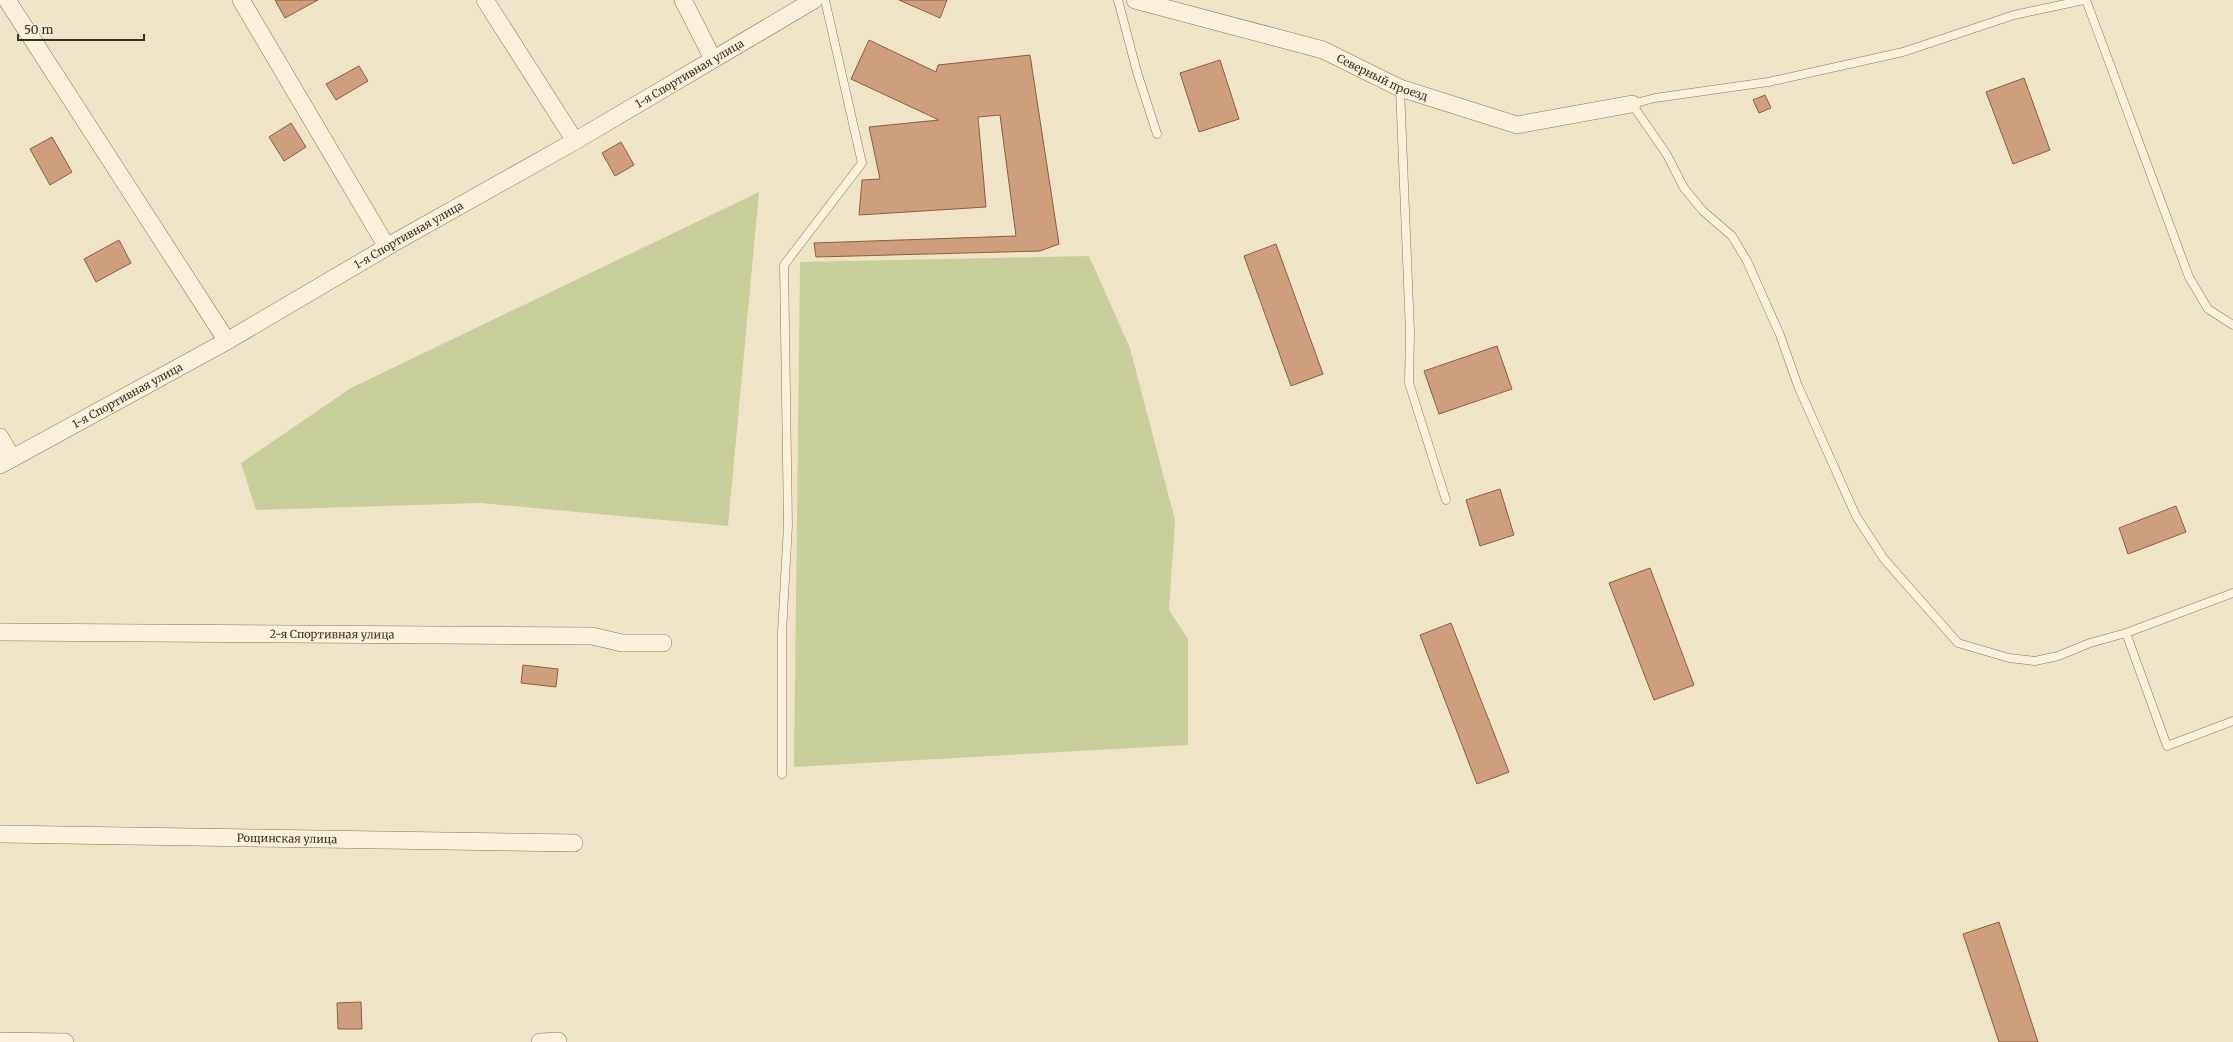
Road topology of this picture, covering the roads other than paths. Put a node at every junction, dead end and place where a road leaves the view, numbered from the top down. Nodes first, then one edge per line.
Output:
1 (7, 0) edge
2 (241, 0) edge
3 (485, 0) edge
4 (683, 0) edge
5 (814, 0) edge
6 (825, 0) edge
7 (1118, 0) edge
8 (1135, 0) edge
9 (2085, 0) edge
10 (1164, 4) edge
11 (713, 59) junction
12 (1400, 88) junction
13 (1632, 104) junction
14 (1157, 134) dead end
15 (576, 140) junction
16 (387, 247) junction
17 (2233, 325) edge
18 (228, 341) junction
19 (0, 437) edge
20 (6, 461) edge
21 (1446, 500) dead end
22 (2233, 593) edge
23 (0, 632) edge
24 (2126, 633) junction
25 (663, 644) dead end
26 (2233, 721) edge
27 (782, 774) dead end
28 (0, 834) edge
29 (574, 842) dead end
30 (0, 1041) edge
31 (558, 1041) dead end
32 (64, 1042) edge
33 (540, 1042) edge

1 - 18 street
2 - 16 street
3 - 15 street
4 - 11 street
5 - 11 street, 1-я Спортивная улица
6 - 27 lane
7 - 14 lane
8 - 10 street, Северный проезд
9 - 13 lane
9 - 17 lane
10 - 12 street, Северный проезд
11 - 15 street, 1-я Спортивная улица
12 - 13 street, Северный проезд
12 - 21 lane
13 - 24 lane
15 - 16 street, 1-я Спортивная улица
16 - 18 street, 1-я Спортивная улица
18 - 20 street, 1-я Спортивная улица
19 - 20 street
22 - 24 lane
23 - 25 street, 2-я Спортивная улица
24 - 26 lane
28 - 29 street, Рощинская улица
30 - 32 street
31 - 33 street

